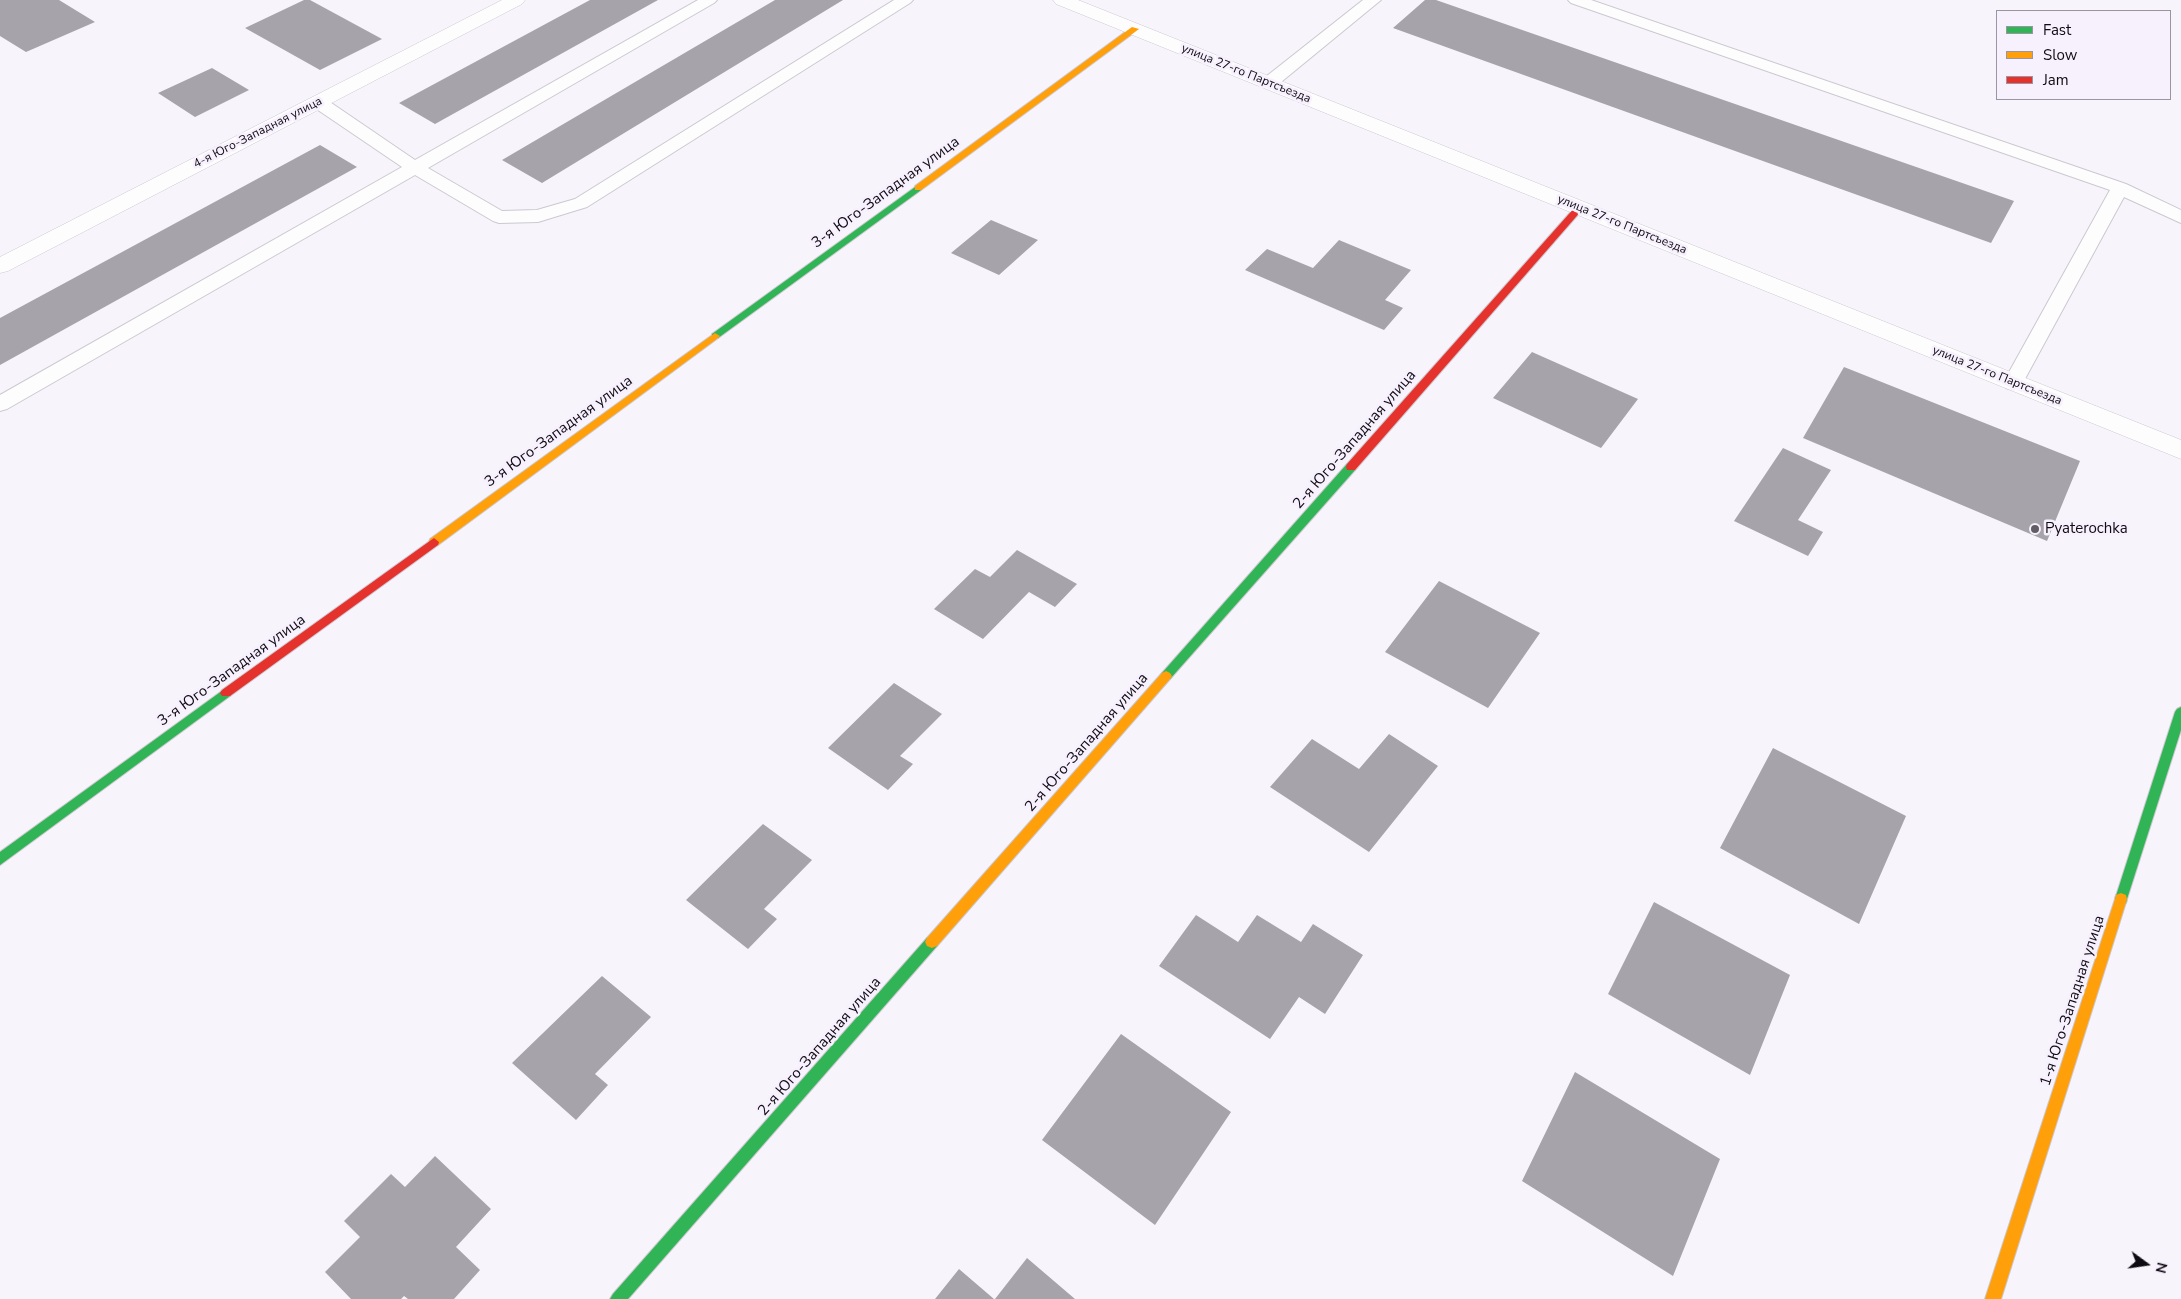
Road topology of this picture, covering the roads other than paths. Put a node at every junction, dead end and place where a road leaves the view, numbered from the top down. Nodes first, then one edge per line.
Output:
1 (516, 0) edge
2 (709, 0) edge
3 (905, 0) edge
4 (1062, 0) edge
5 (1373, 0) edge
6 (1576, 0) edge
7 (1135, 29) junction
8 (1269, 83) junction
9 (318, 102) junction
10 (415, 168) junction
11 (2120, 188) junction
12 (1579, 208) junction
13 (2181, 217) edge
14 (0, 266) edge
15 (2013, 383) junction
16 (0, 404) edge
17 (2181, 450) edge
18 (2181, 712) edge
19 (0, 858) edge
20 (618, 1299) edge
21 (1993, 1299) edge

1 - 9 street, 4-я Юго-Западная улица
2 - 10 lane
3 - 10 lane
4 - 7 street, улица 27-го Партсъезда
5 - 8 lane
6 - 11 lane
7 - 8 street, улица 27-го Партсъезда
7 - 19 street, 3-я Юго-Западная улица
8 - 12 street, улица 27-го Партсъезда
9 - 10 lane
9 - 14 street, 4-я Юго-Западная улица
10 - 16 lane
11 - 13 lane
11 - 15 lane
12 - 15 street, улица 27-го Партсъезда
12 - 20 street, 2-я Юго-Западная улица
15 - 17 street, улица 27-го Партсъезда
18 - 21 street, 1-я Юго-Западная улица

